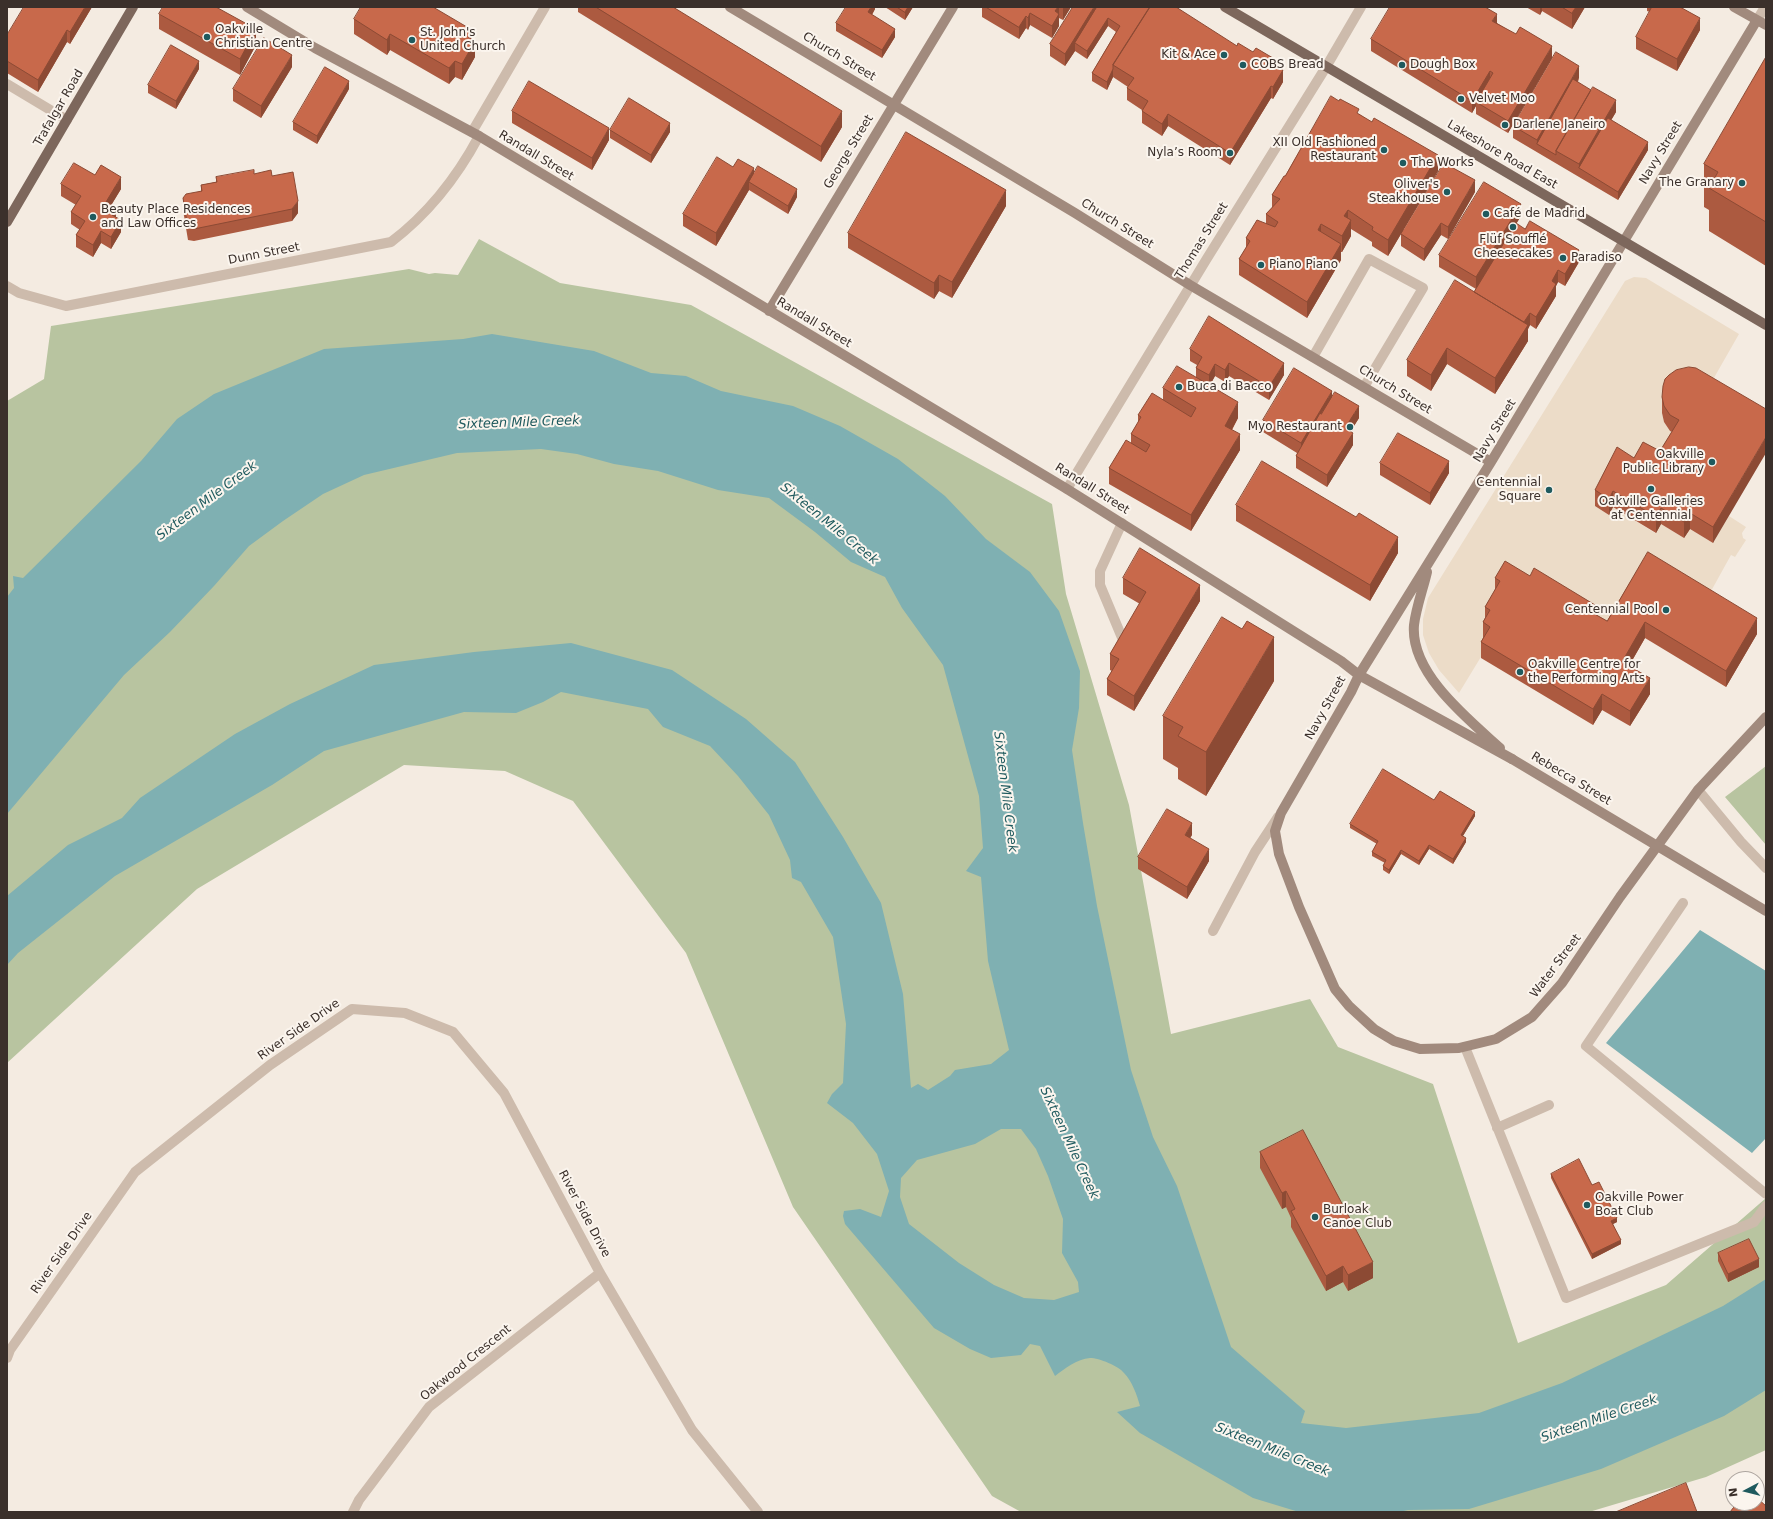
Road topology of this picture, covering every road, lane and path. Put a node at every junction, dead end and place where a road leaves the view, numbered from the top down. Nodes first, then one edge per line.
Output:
1 (133, 7) edge
2 (246, 7) edge
3 (545, 7) edge
4 (730, 7) edge
5 (953, 7) edge
6 (1225, 7) edge
7 (1361, 7) edge
8 (1734, 7) edge
9 (1765, 7) edge
10 (1762, 22) edge
11 (1326, 67) junction
12 (7, 84) edge
13 (894, 105) junction
14 (66, 120) junction
15 (475, 134) junction
16 (7, 222) edge
17 (1625, 240) junction
18 (1190, 285) junction
19 (7, 286) edge
20 (769, 311) junction
21 (1766, 325) edge
22 (1313, 357) junction
23 (1364, 387) junction
24 (1491, 462) junction
25 (1067, 489) junction
26 (1122, 523) junction
27 (1429, 563) junction
28 (1123, 640) edge
29 (1359, 676) junction
30 (1766, 717) edge
31 (1512, 759) junction
32 (1698, 790) junction
33 (1280, 813) junction
34 (1766, 868) edge
35 (1683, 903) dead end
36 (1766, 911) edge
37 (1213, 931) dead end
38 (1465, 1047) junction
39 (1549, 1105) dead end
40 (1497, 1128) junction
41 (1766, 1194) edge
42 (1766, 1206) edge
43 (600, 1273) junction
44 (7, 1358) edge
45 (353, 1512) edge
46 (758, 1512) edge

1 - 14 main road, Trafalgar Road
2 - 15 street, Randall Street
3 - 15 street, Dunn Street
4 - 13 street, Church Street
5 - 13 street, George Street
6 - 11 main road, Lakeshore Road East
7 - 11 street, Thomas Street
8 - 10 street
9 - 10 street, Navy Street
10 - 17 street, Navy Street
11 - 17 main road, Lakeshore Road East
11 - 18 street, Thomas Street
12 - 14 street
13 - 18 street, Church Street
13 - 20 street, George Street
14 - 16 main road, Trafalgar Road
15 - 19 street, Dunn Street
15 - 20 street, Randall Street
17 - 21 main road, Lakeshore Road East
17 - 24 street, Navy Street
18 - 22 street, Church Street
18 - 25 street, Thomas Street
20 - 25 street, Randall Street
22 - 23 street, Church Street
22 - 23 street
23 - 24 street, Church Street
24 - 27 street, Navy Street
25 - 26 street, Randall Street
26 - 28 street
26 - 29 street, Randall Street
27 - 29 street, Navy Street
27 - 31 street
29 - 31 street, Rebecca Street
29 - 33 street, Navy Street
30 - 32 street, Water Street
31 - 36 street, Rebecca Street, bridge
32 - 34 street
32 - 38 street, Water Street
33 - 37 street, Navy Street
33 - 38 street, Water Street
35 - 41 street
38 - 40 street
39 - 40 street
40 - 42 street
43 - 44 street, River Side Drive
43 - 45 street, Oakwood Crescent
43 - 46 street, River Side Drive

